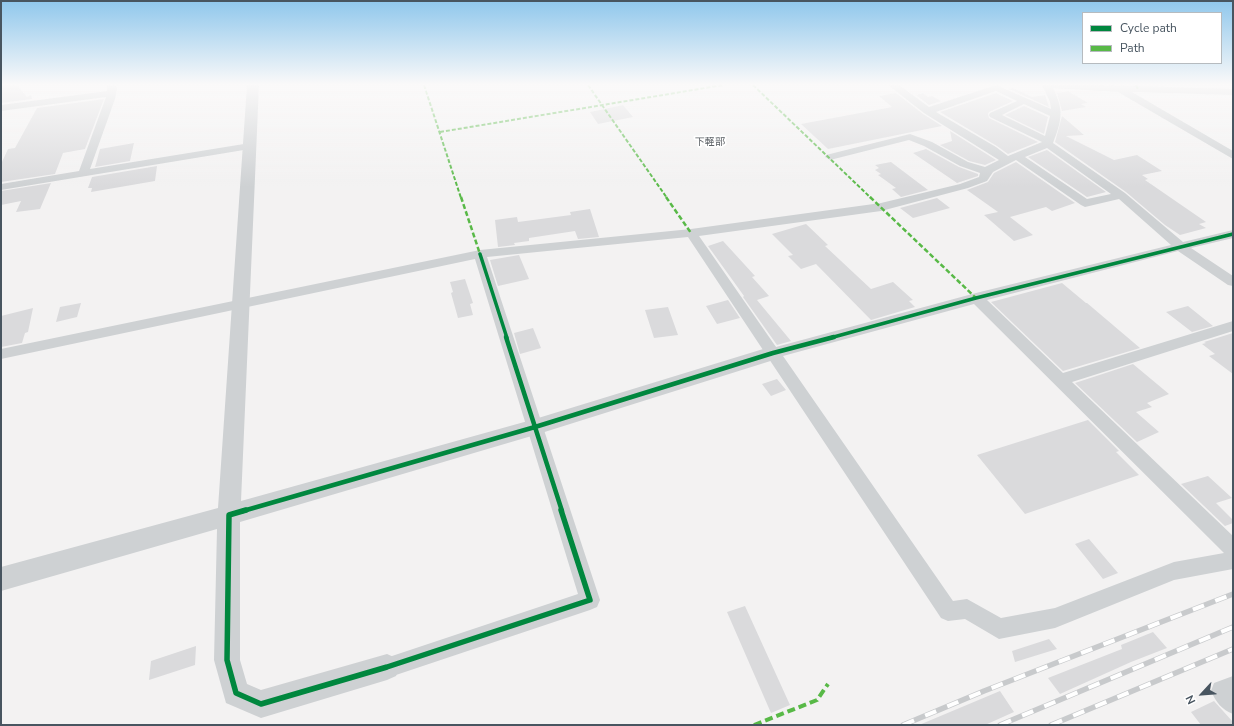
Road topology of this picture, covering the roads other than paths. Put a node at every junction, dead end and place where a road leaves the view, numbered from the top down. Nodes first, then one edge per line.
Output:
1 (101, 119) edge
2 (251, 119) edge
3 (941, 119) edge
4 (1001, 119) edge
5 (1055, 119) edge
6 (1170, 119) edge
7 (1048, 143) junction
8 (250, 146) junction
9 (1233, 156) edge
10 (830, 158) dead end
11 (1012, 158) junction
12 (987, 172) junction
13 (83, 174) junction
14 (1, 187) edge
15 (1121, 195) junction
16 (691, 233) junction
17 (1233, 234) edge
18 (1180, 246) junction
19 (480, 254) junction
20 (1233, 282) edge
21 (976, 298) junction
22 (242, 304) junction
23 (1233, 326) edge
24 (773, 353) junction
25 (1, 354) edge
26 (1059, 380) junction
27 (535, 427) junction
28 (229, 515) junction
29 (1233, 549) edge
30 (1233, 560) edge
31 (1, 579) edge
32 (387, 667) joint
33 (1233, 687) edge
34 (1233, 703) edge

1 - 13 street
2 - 8 street
3 - 11 street
4 - 7 street
5 - 7 street
6 - 9 street
7 - 11 street
7 - 15 street
8 - 13 street
8 - 22 street
10 - 12 street
11 - 12 street
11 - 15 street
12 - 16 street
13 - 14 street
15 - 18 street
16 - 19 street
16 - 24 street
17 - 18 street
18 - 20 street
18 - 21 street
19 - 22 street
19 - 27 street
21 - 24 street
21 - 26 street
22 - 25 street
22 - 28 street
23 - 26 street
24 - 27 street
24 - 30 street
26 - 29 street
27 - 28 street
27 - 32 street
28 - 31 street
28 - 32 street
33 - 34 street

